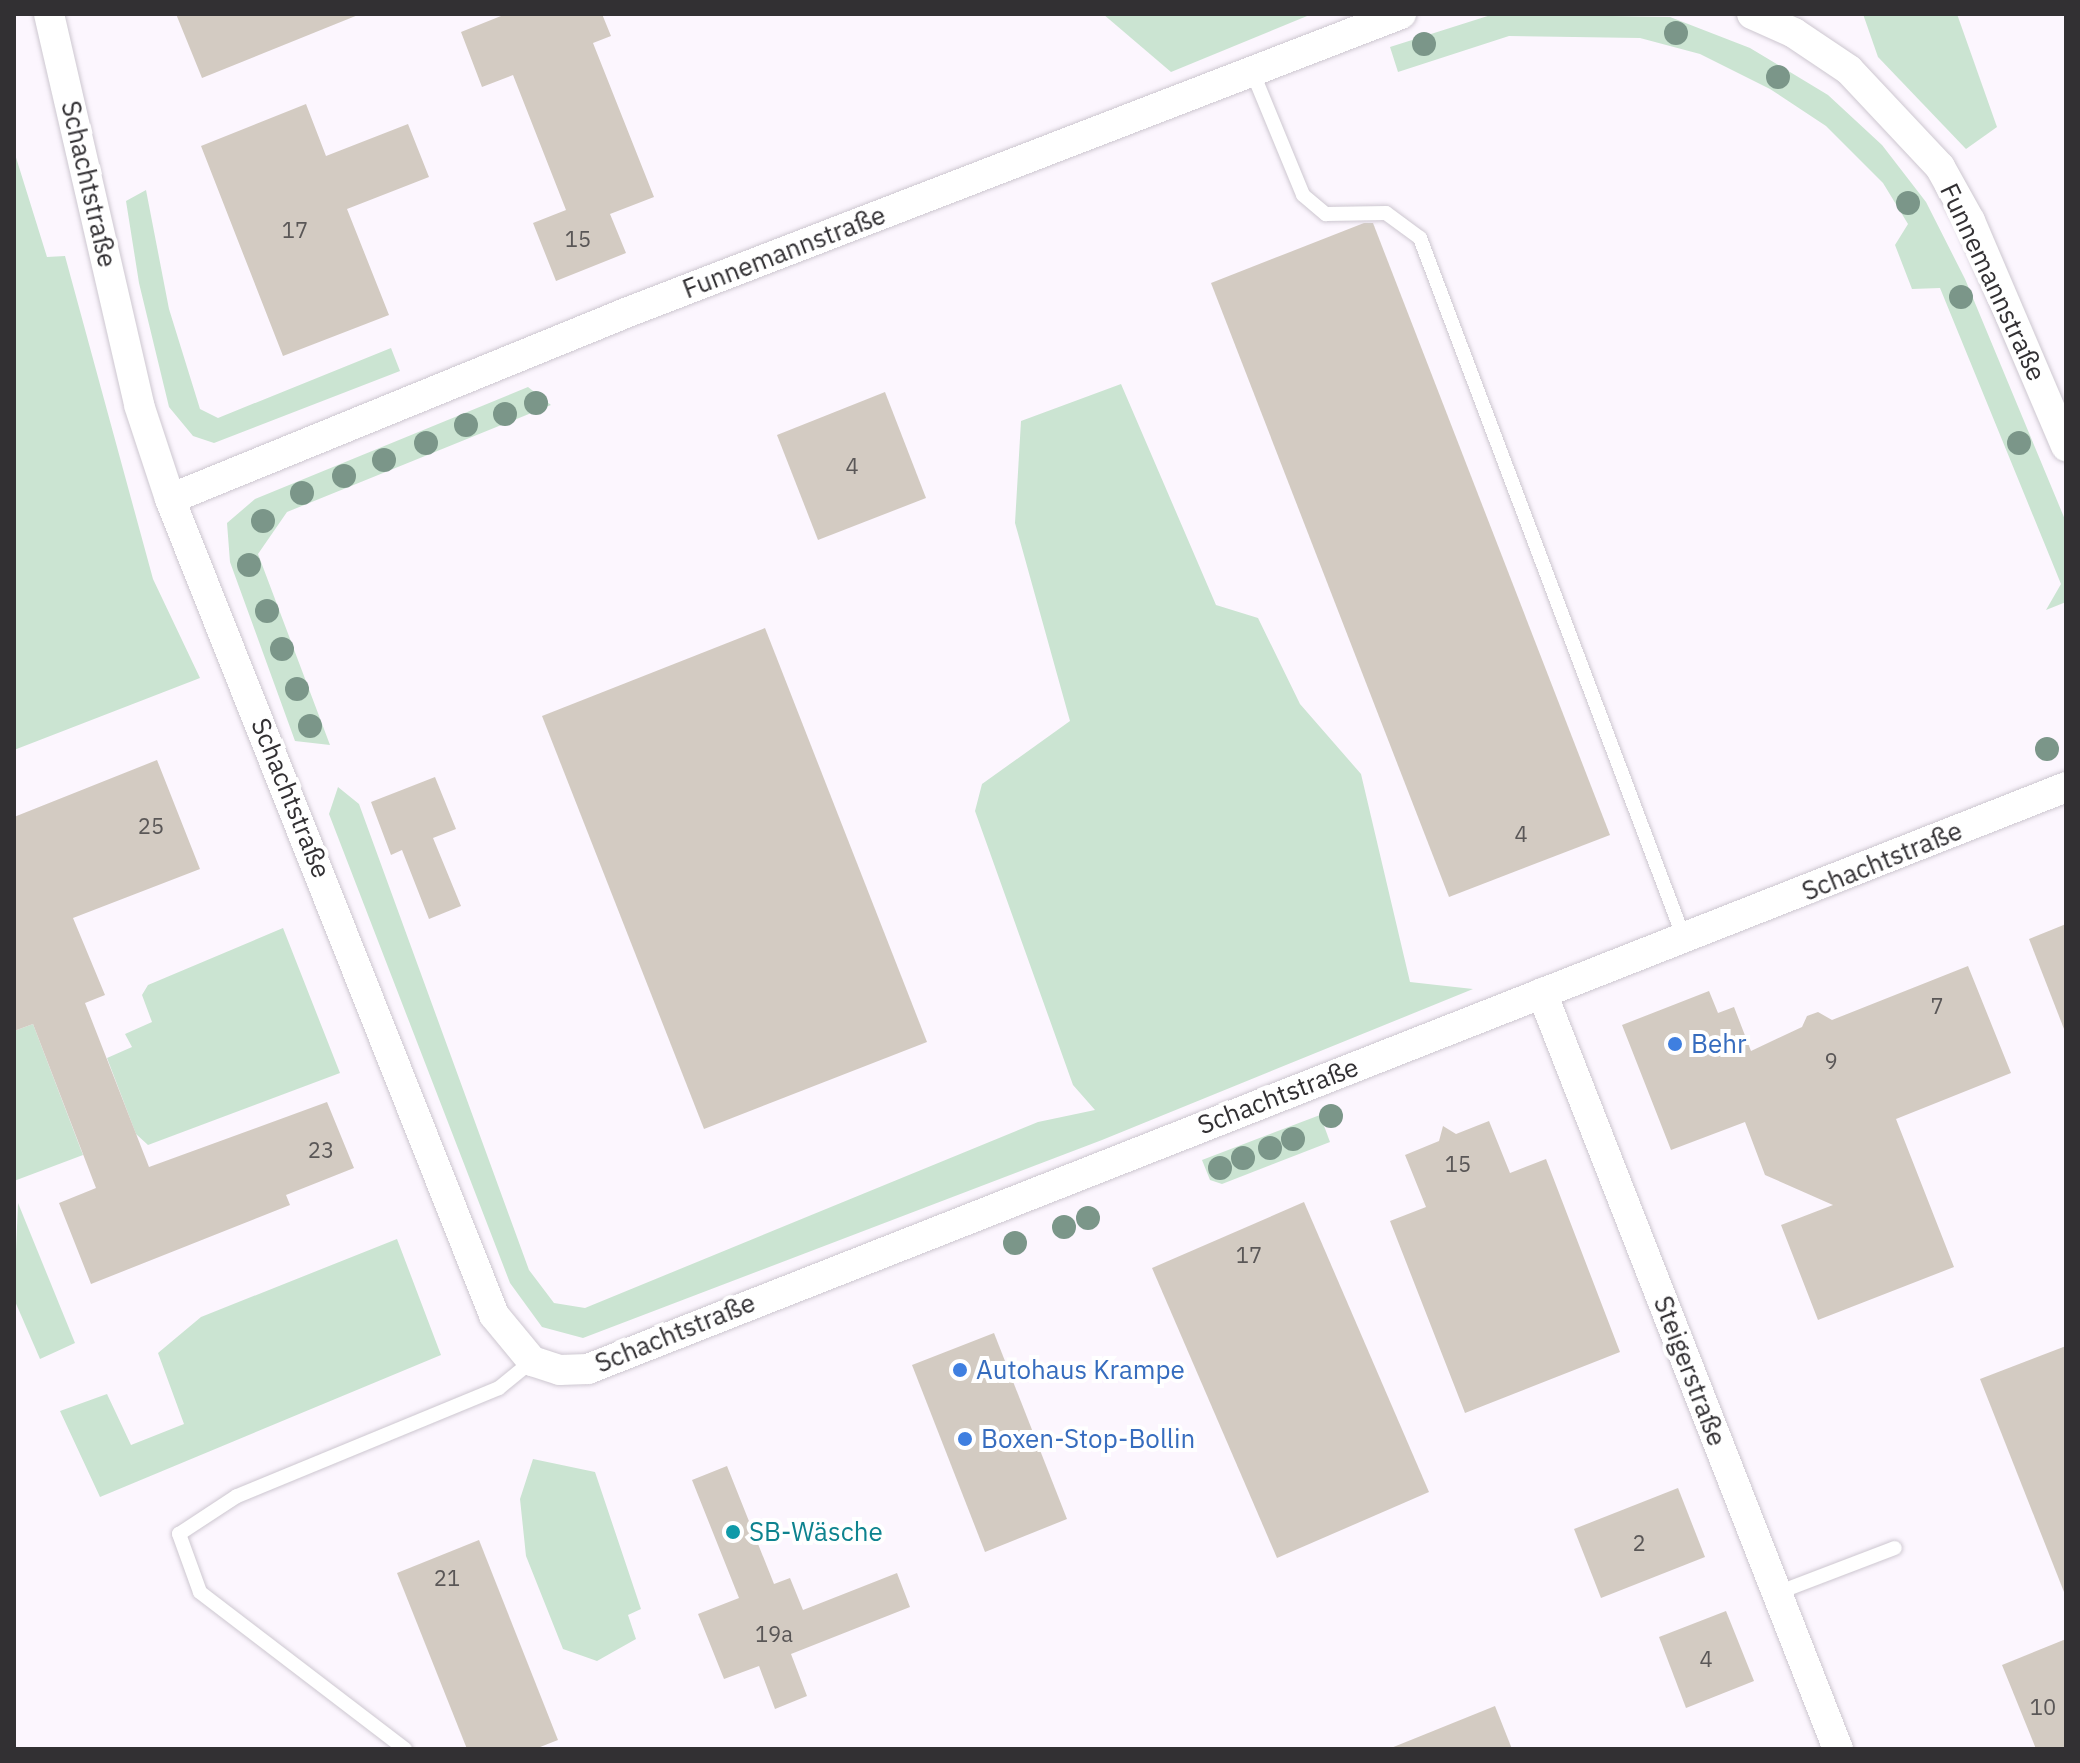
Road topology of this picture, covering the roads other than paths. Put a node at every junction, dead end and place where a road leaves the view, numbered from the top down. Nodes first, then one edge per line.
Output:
1 (49, 14) edge
2 (1401, 14) edge
3 (1752, 14) edge
4 (1252, 71) junction
5 (2066, 446) edge
6 (170, 499) junction
7 (2066, 787) edge
8 (1685, 939) junction
9 (1542, 993) junction
10 (532, 1361) junction
11 (1895, 1548) dead end
12 (1777, 1593) junction
13 (405, 1749) edge
14 (1838, 1749) edge

1 - 6 street, Schachtstraße
2 - 4 street, Funnemannstraße
3 - 5 street, Funnemannstraße
4 - 6 street, Funnemannstraße
4 - 8 lane
6 - 10 street, Schachtstraße
7 - 8 street, Schachtstraße
8 - 9 street, Schachtstraße
9 - 10 street, Schachtstraße
9 - 12 street, Steigerstraße
10 - 13 lane
11 - 12 lane
12 - 14 street, Steigerstraße

